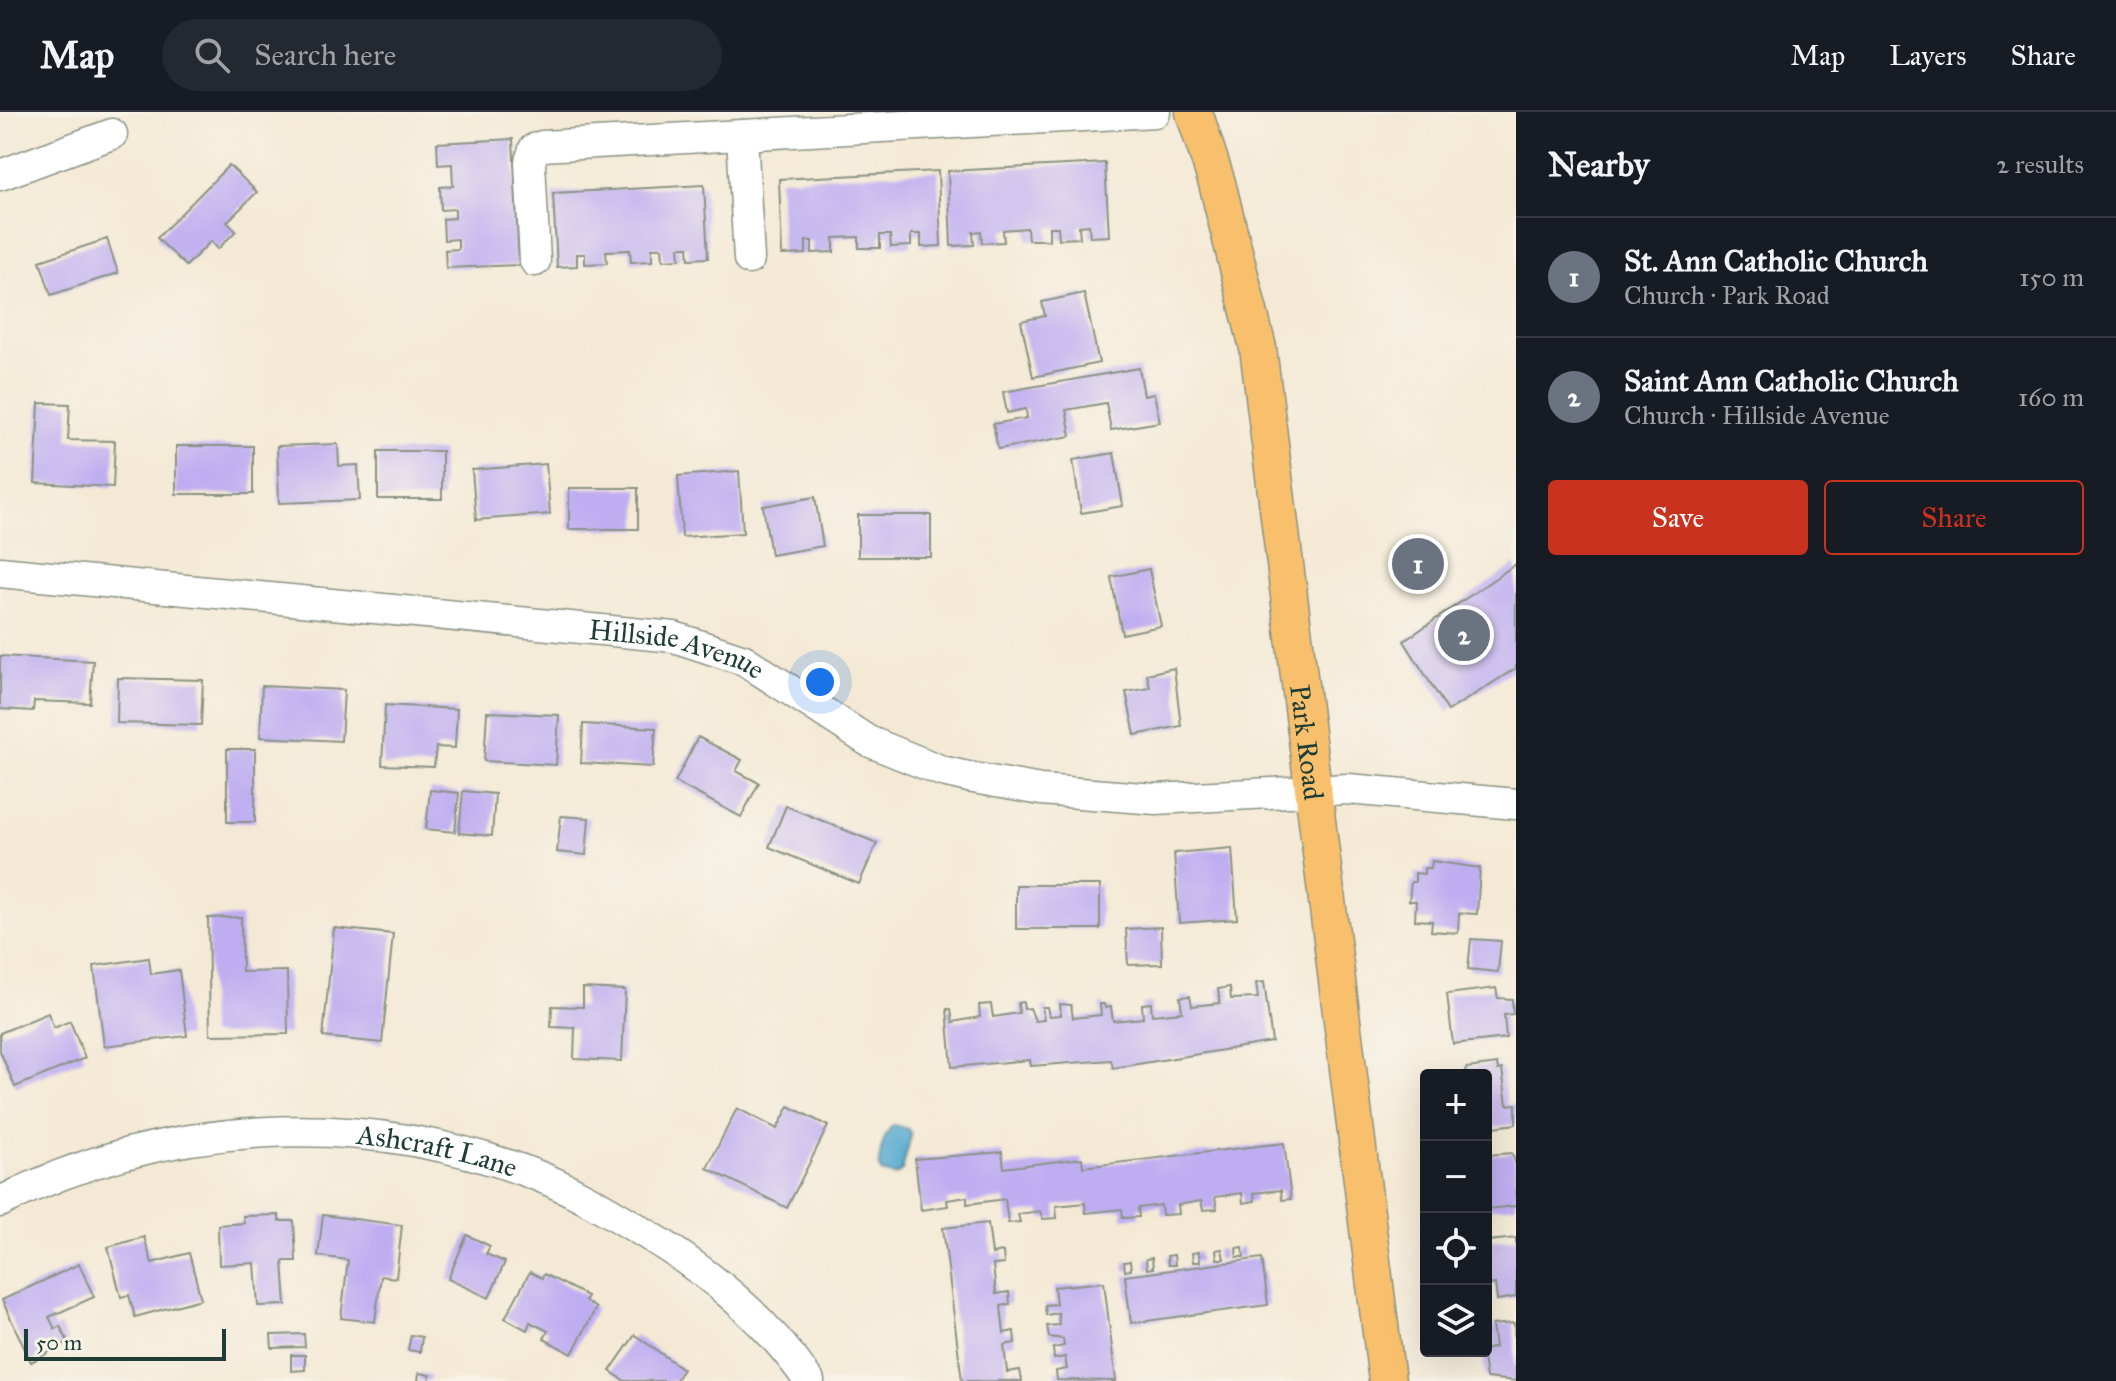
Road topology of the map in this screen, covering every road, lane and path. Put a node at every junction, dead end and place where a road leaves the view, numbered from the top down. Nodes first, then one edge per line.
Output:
1 (1155, 112) edge
2 (1194, 112) edge
3 (112, 134) dead end
4 (742, 135) junction
5 (0, 175) edge
6 (749, 259) dead end
7 (535, 261) dead end
8 (0, 572) edge
9 (1312, 791) junction
10 (1516, 804) edge
11 (0, 1202) edge
12 (796, 1375) edge
13 (1387, 1381) edge

1 - 4 street
2 - 9 main road, Park Road
3 - 5 street
4 - 6 street
4 - 7 street
8 - 9 street, Hillside Avenue
9 - 10 street, Hillside Avenue
9 - 13 main road, Park Road
11 - 12 street, Ashcraft Lane

